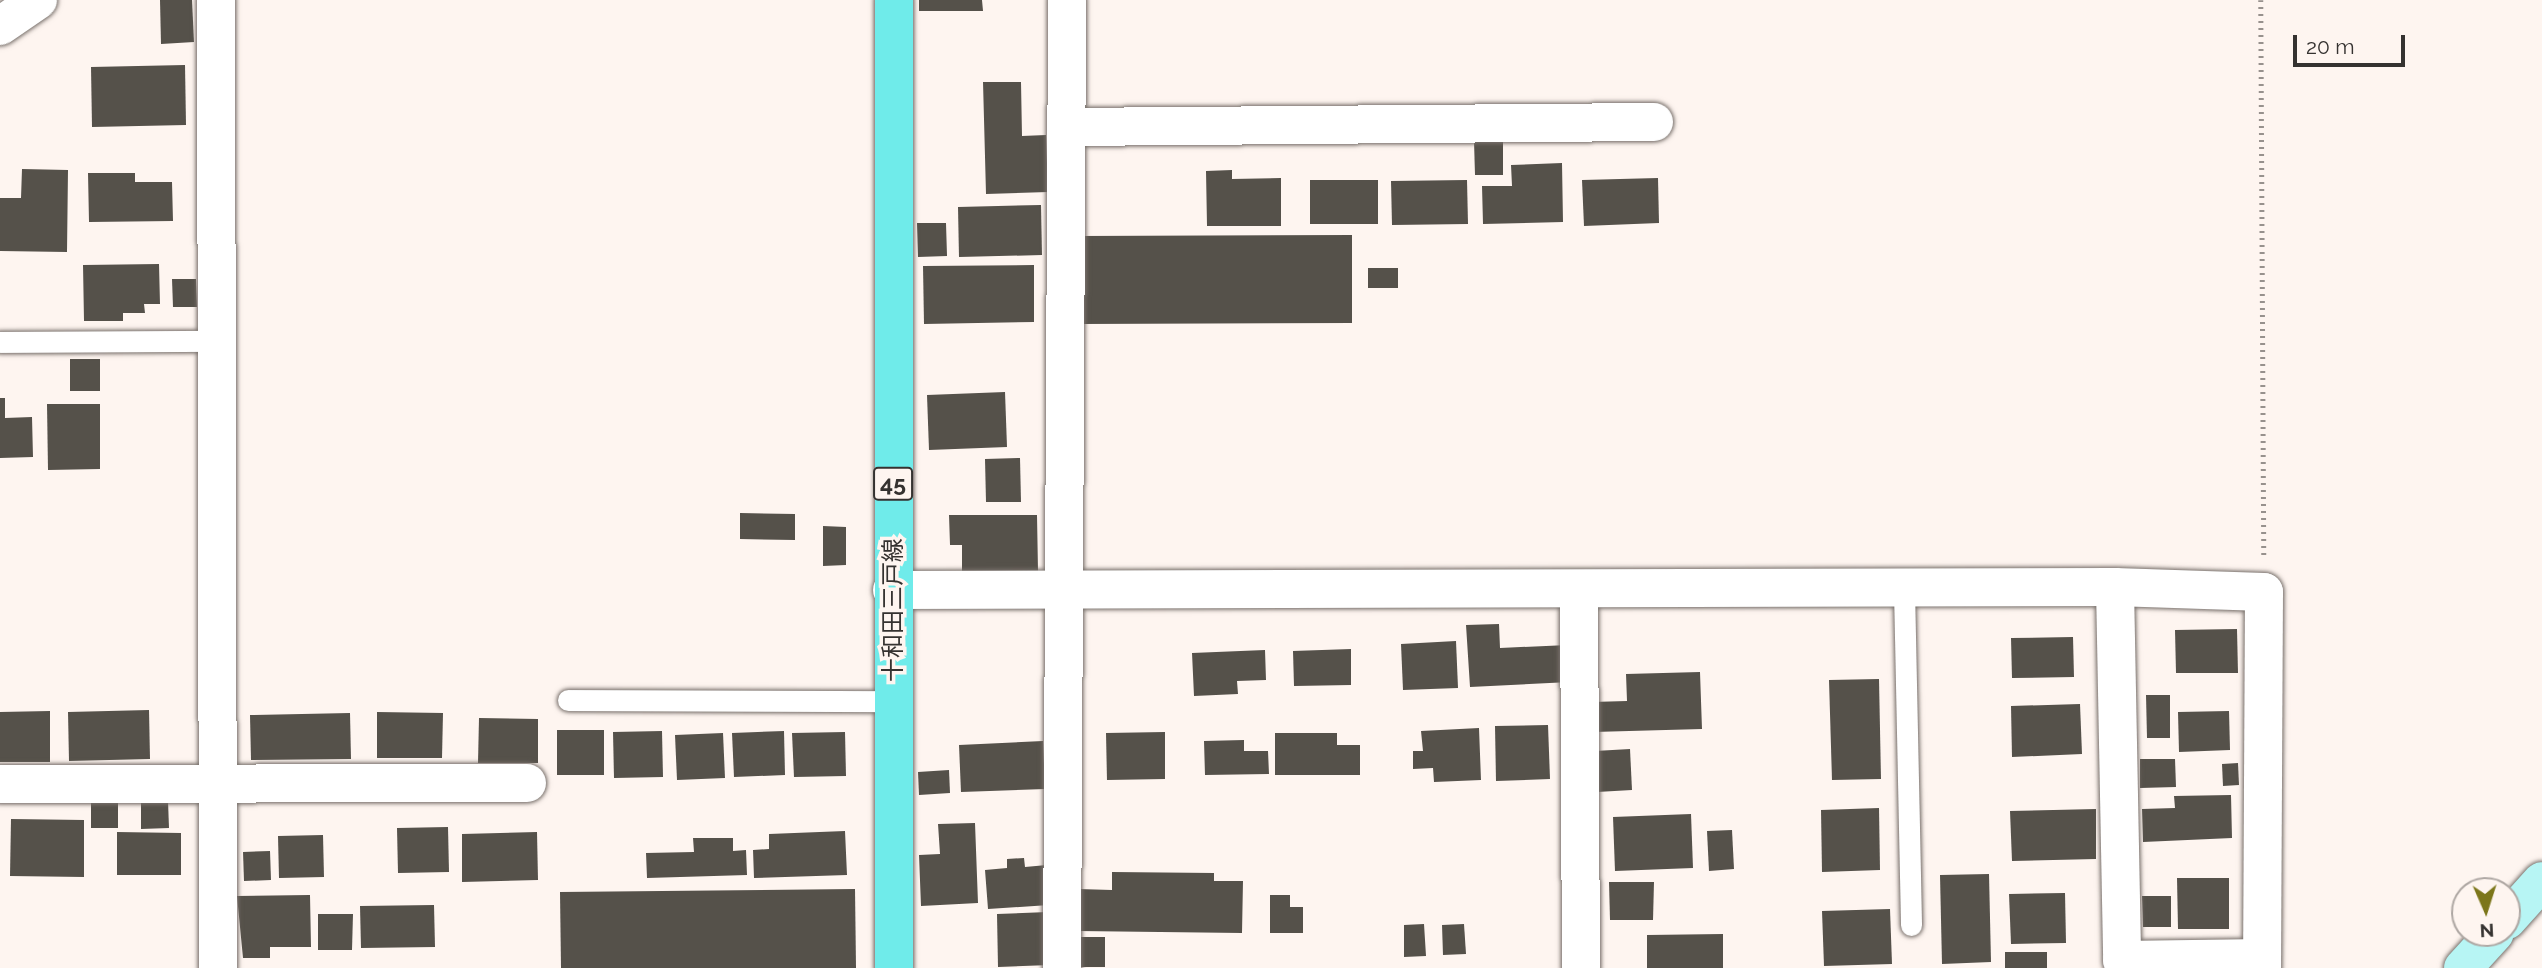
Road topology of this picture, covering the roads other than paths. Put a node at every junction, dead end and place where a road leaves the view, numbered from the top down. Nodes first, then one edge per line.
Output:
1 (38, 0) edge
2 (216, 0) edge
3 (894, 0) edge
4 (1067, 0) edge
5 (0, 26) edge
6 (1654, 122) dead end
7 (1067, 127) junction
8 (218, 341) junction
9 (0, 342) edge
10 (2115, 587) junction
11 (1904, 589) junction
12 (892, 590) junction
13 (1579, 590) junction
14 (1063, 591) junction
15 (568, 700) dead end
16 (893, 701) junction
17 (527, 783) dead end
18 (0, 784) edge
19 (220, 786) junction
20 (2542, 881) edge
21 (2521, 904) edge
22 (1911, 925) dead end
23 (2482, 947) edge
24 (2262, 963) edge
25 (218, 968) edge
26 (894, 968) edge
27 (1062, 968) edge
28 (1581, 968) edge
29 (2463, 968) edge

1 - 5 street
2 - 8 street
3 - 12 main road, 十和田三戸線 / 45
4 - 7 street
6 - 7 street
7 - 14 street
8 - 9 lane
8 - 19 street
10 - 11 street
10 - 24 street
10 - 24 street
11 - 13 street
11 - 22 lane
12 - 14 street
12 - 16 main road, 十和田三戸線 / 45
13 - 14 street
13 - 28 street
14 - 27 street
15 - 16 lane
16 - 26 main road, 十和田三戸線 / 45
17 - 19 street
18 - 19 street
19 - 25 street
20 - 21 main road
23 - 29 main road

